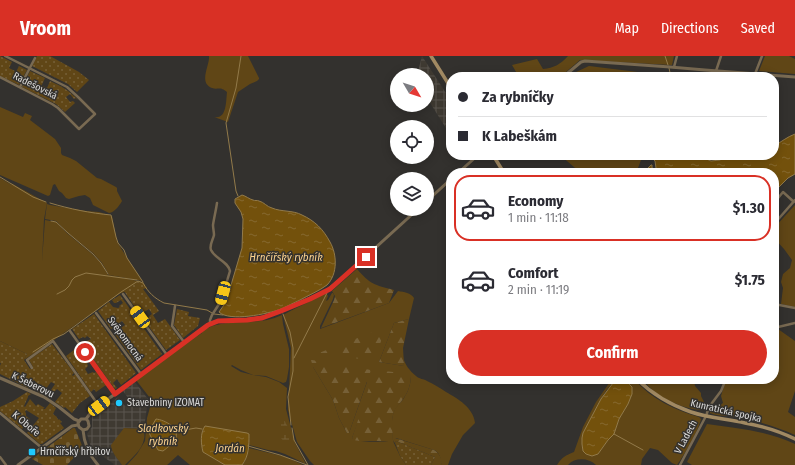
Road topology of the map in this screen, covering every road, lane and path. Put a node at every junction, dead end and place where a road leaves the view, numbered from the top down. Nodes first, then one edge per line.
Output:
1 (5, 56) edge
2 (431, 56) edge
3 (677, 56) edge
4 (721, 56) edge
5 (762, 56) edge
6 (35, 58) dead end
7 (671, 67) junction
8 (30, 68) junction
9 (716, 71) junction
10 (569, 72) edge
11 (729, 72) edge
12 (756, 72) edge
13 (779, 76) edge
14 (0, 77) edge
15 (795, 77) edge
16 (446, 80) edge
17 (20, 87) junction
18 (472, 160) edge
19 (464, 168) edge
20 (446, 184) edge
21 (434, 195) edge
22 (779, 197) edge
23 (794, 201) edge
24 (217, 203) dead end
25 (410, 216) edge
26 (779, 218) edge
27 (123, 294) dead end
28 (779, 305) edge
29 (175, 306) dead end
30 (795, 308) edge
31 (96, 313) dead end
32 (795, 323) edge
33 (210, 324) junction
34 (779, 327) edge
35 (70, 331) dead end
36 (184, 342) junction
37 (167, 355) junction
38 (32, 368) dead end
39 (141, 374) junction
40 (0, 378) edge
41 (642, 384) edge
42 (724, 384) edge
43 (115, 394) junction
44 (99, 406) junction
45 (0, 413) edge
46 (706, 416) junction
47 (73, 418) junction
48 (86, 419) junction
49 (78, 423) junction
50 (72, 426) junction
51 (83, 430) junction
52 (795, 439) edge
53 (42, 448) junction
54 (0, 457) edge
55 (6, 465) edge
56 (18, 465) edge
57 (98, 465) edge
58 (680, 465) edge

1 - 8 street
2 - 16 main road
3 - 7 street
4 - 9 street
5 - 12 street
6 - 8 street
7 - 9 street
7 - 10 street
8 - 17 street
8 - 17 street, Radešovská
9 - 11 street
13 - 15 street
14 - 17 street, Radešovská
18 - 19 street
20 - 21 street
22 - 23 street
23 - 26 street
24 - 33 street
25 - 33 street
27 - 37 street
28 - 30 street
29 - 36 street
31 - 39 street, Svépomocná
32 - 34 street
33 - 36 street
35 - 43 street
36 - 37 street
37 - 39 street
38 - 44 street
39 - 43 street
40 - 47 street, K Šeberovu
41 - 46 main road, Kunratická spojka
42 - 46 street, V Ladech
43 - 44 street
44 - 48 street
45 - 53 street, K Oboře
46 - 52 main road, Kunratická spojka
46 - 58 street, V Ladech
47 - 49 street, K Šeberovu
47 - 50 street
48 - 49 street
48 - 51 street
49 - 50 street
49 - 51 street
50 - 53 street
51 - 57 street
53 - 56 street
54 - 55 street

